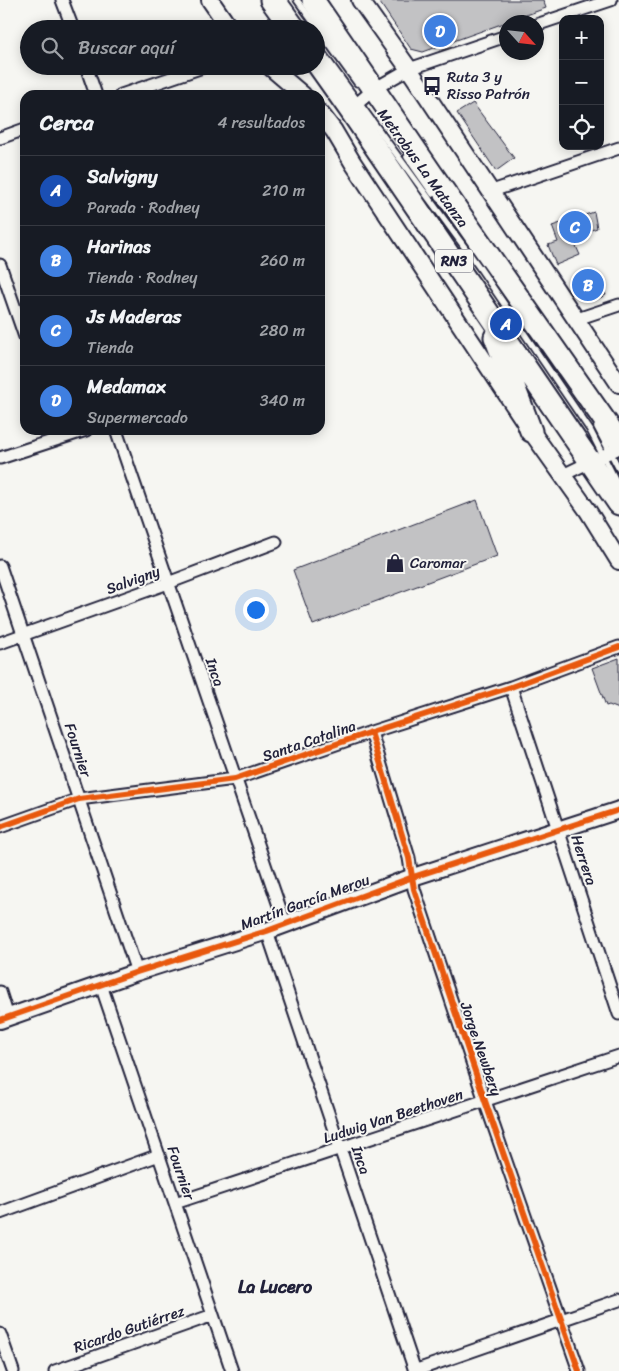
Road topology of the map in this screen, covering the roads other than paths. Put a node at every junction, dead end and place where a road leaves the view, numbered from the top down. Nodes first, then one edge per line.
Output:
1 (62, 0) edge
2 (210, 0) edge
3 (271, 0) edge
4 (284, 0) edge
5 (297, 0) edge
6 (313, 0) edge
7 (360, 0) edge
8 (611, 0) edge
9 (70, 20) edge
10 (224, 20) edge
11 (285, 20) edge
12 (298, 20) edge
13 (310, 20) edge
14 (323, 20) edge
15 (544, 22) edge
16 (325, 24) edge
17 (499, 38) edge
18 (325, 42) edge
19 (325, 54) edge
20 (325, 69) edge
21 (409, 69) junction
22 (89, 75) edge
23 (180, 75) edge
24 (280, 75) edge
25 (94, 90) edge
26 (136, 90) edge
27 (297, 90) edge
28 (364, 100) junction
29 (325, 119) edge
30 (20, 131) edge
31 (0, 138) edge
32 (619, 148) edge
33 (404, 151) dead end
34 (492, 191) junction
35 (441, 200) dead end
36 (452, 217) dead end
37 (457, 226) junction
38 (0, 265) edge
39 (481, 302) junction
40 (619, 305) edge
41 (577, 319) junction
42 (20, 323) edge
43 (619, 384) edge
44 (531, 431) junction
45 (57, 435) edge
46 (118, 435) edge
47 (608, 452) edge
48 (0, 458) edge
49 (619, 469) edge
50 (563, 474) junction
51 (619, 486) edge
52 (619, 504) edge
53 (276, 542) dead end
54 (619, 561) edge
55 (0, 566) edge
56 (168, 583) junction
57 (24, 634) junction
58 (0, 643) edge
59 (619, 648) edge
60 (511, 686) junction
61 (371, 732) junction
62 (235, 779) junction
63 (79, 799) junction
64 (619, 810) edge
65 (0, 827) edge
66 (558, 830) junction
67 (412, 877) junction
68 (285, 924) junction
69 (267, 931) junction
70 (137, 972) junction
71 (101, 985) junction
72 (0, 992) edge
73 (619, 1014) edge
74 (4, 1019) edge
75 (619, 1056) edge
76 (485, 1101) junction
77 (341, 1149) junction
78 (159, 1155) junction
79 (175, 1203) junction
80 (0, 1214) edge
81 (619, 1300) edge
82 (213, 1315) junction
83 (562, 1320) junction
84 (0, 1334) edge
85 (13, 1371) edge
86 (55, 1371) edge
87 (232, 1371) edge
88 (415, 1371) edge
89 (579, 1371) edge

1 - 9 street
2 - 10 street
3 - 11 highway
4 - 12 lane
5 - 13 lane, Metrobus La Matanza
6 - 14 highway, RN3
7 - 21 street
8 - 15 street
16 - 28 highway, RN3
17 - 21 street
18 - 28 lane, Metrobus La Matanza
19 - 28 lane, Metrobus La Matanza
20 - 28 highway, RN3
21 - 28 street
21 - 34 street
22 - 25 street
23 - 26 street
24 - 27 street
28 - 35 lane, Metrobus La Matanza
28 - 39 highway, RN3
28 - 47 highway, RN3
29 - 44 street
30 - 31 street
32 - 34 street
33 - 37 lane, Metrobus La Matanza
34 - 41 street
36 - 37 lane, Metrobus La Matanza
37 - 47 lane, Metrobus La Matanza
38 - 42 street
39 - 44 highway
39 - 47 highway, RN3
40 - 41 street
41 - 43 street
44 - 50 street
45 - 48 street
46 - 56 street, Inca
47 - 49 lane, Metrobus La Matanza
47 - 50 street
47 - 51 lane, Metrobus La Matanza
47 - 52 highway, RN3
50 - 54 street
53 - 56 street, Salvigny
55 - 57 street, Fournier
56 - 57 street, Salvigny
56 - 62 street, Inca
57 - 58 street, Salvigny
57 - 63 street, Fournier
59 - 60 street, Santa Catalina
60 - 61 street, Santa Catalina
60 - 66 street, Herrera
61 - 62 street, Santa Catalina
61 - 67 street, Jorge Newbery
62 - 63 street, Santa Catalina
62 - 68 street, Inca
63 - 65 street, Santa Catalina
63 - 70 street, Fournier
64 - 66 street, Martín García Merou
66 - 67 street, Martín García Merou
66 - 73 street, Herrera
67 - 68 street, Martín García Merou
67 - 76 street, Jorge Newbery
68 - 69 street, Martín García Merou
69 - 70 street, Martín García Merou
69 - 77 street, Inca
70 - 71 street, Martín García Merou
71 - 74 street, Martín García Merou
71 - 78 street, Fournier
72 - 74 street
75 - 76 street, Ludwig Van Beethoven
76 - 77 street, Ludwig Van Beethoven
76 - 83 street, Jorge Newbery
77 - 79 street, Ludwig Van Beethoven
77 - 88 street, Inca
78 - 79 street, Fournier
78 - 80 street
79 - 82 street, Fournier
81 - 83 street
82 - 86 street, Ricardo Gutiérrez
82 - 87 street, Fournier
83 - 88 street
83 - 89 street, Jorge Newbery
84 - 85 street

